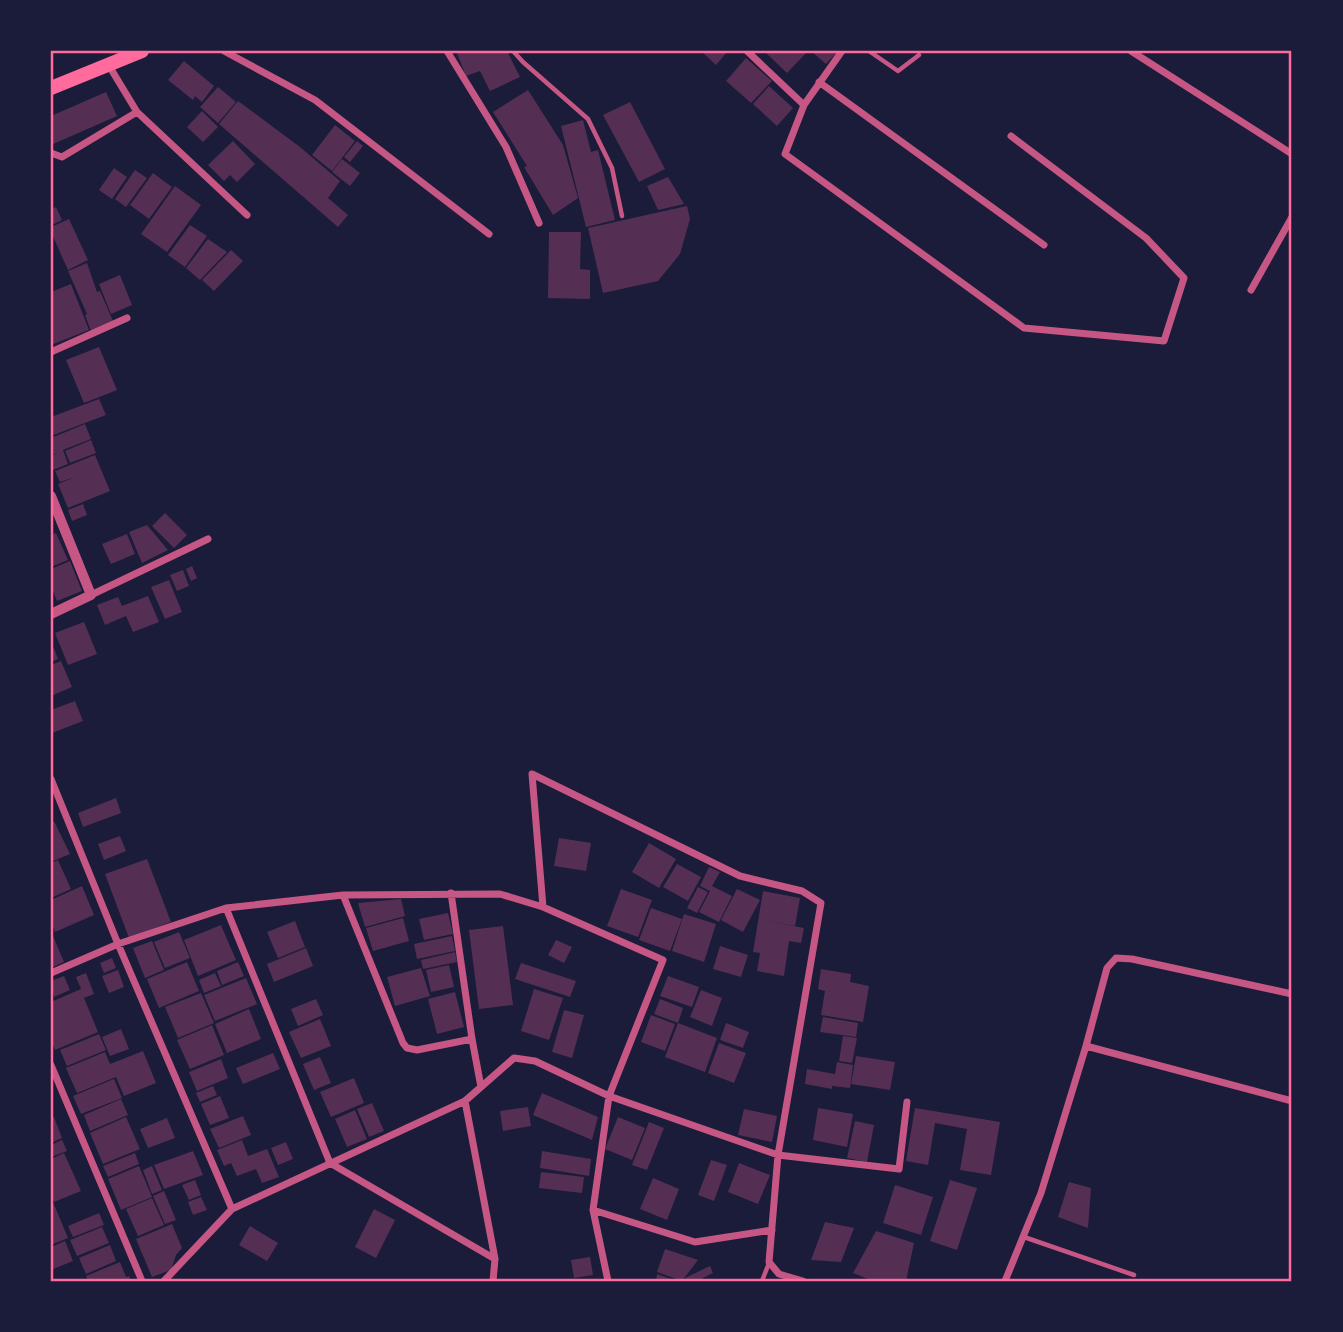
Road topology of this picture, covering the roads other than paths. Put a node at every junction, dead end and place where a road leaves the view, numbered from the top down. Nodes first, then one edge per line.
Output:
1 (142, 51) edge
2 (224, 51) edge
3 (447, 51) edge
4 (513, 51) edge
5 (747, 51) edge
6 (842, 51) edge
7 (869, 51) edge
8 (1131, 51) edge
9 (919, 55) dead end
10 (108, 64) junction
11 (819, 82) junction
12 (51, 88) edge
13 (804, 105) junction
14 (137, 112) junction
15 (1011, 136) dead end
16 (51, 153) edge
17 (1292, 154) edge
18 (247, 215) dead end
19 (622, 216) dead end
20 (1292, 217) edge
21 (539, 223) dead end
22 (489, 234) dead end
23 (1044, 245) dead end
24 (1251, 290) dead end
25 (127, 318) dead end
26 (51, 352) edge
27 (51, 496) edge
28 (208, 540) dead end
29 (91, 595) junction
30 (51, 614) edge
31 (51, 779) edge
32 (451, 893) junction
33 (342, 895) junction
34 (543, 906) junction
35 (226, 908) junction
36 (118, 944) junction
37 (51, 973) edge
38 (1292, 994) edge
39 (472, 1039) junction
40 (1086, 1046) junction
41 (51, 1065) edge
42 (481, 1087) junction
43 (610, 1096) junction
44 (465, 1101) junction
45 (1292, 1101) edge
46 (907, 1102) dead end
47 (778, 1155) junction
48 (330, 1164) junction
49 (232, 1209) junction
50 (593, 1210) junction
51 (772, 1230) junction
52 (1024, 1237) junction
53 (495, 1259) junction
54 (769, 1262) junction
55 (1134, 1275) dead end
56 (142, 1281) edge
57 (164, 1281) edge
58 (493, 1281) edge
59 (608, 1281) edge
60 (762, 1281) edge
61 (803, 1281) edge
62 (1005, 1281) edge

1 - 10 highway
2 - 22 street
3 - 21 street
4 - 19 lane
5 - 13 street
6 - 11 street
7 - 9 lane
8 - 17 street
10 - 12 highway
10 - 14 street
11 - 13 street
11 - 23 street
13 - 15 street
14 - 16 street
14 - 18 street
20 - 24 street
25 - 26 street
27 - 29 street
28 - 29 street
29 - 30 street
31 - 36 street
32 - 33 street
32 - 34 street
32 - 39 street
33 - 35 street
33 - 39 street
34 - 43 street
34 - 47 street
35 - 36 street
35 - 48 street
36 - 37 street
36 - 49 street
38 - 40 street
39 - 42 street
40 - 45 street
40 - 52 street
41 - 56 street
42 - 43 street
42 - 44 street
43 - 47 street
43 - 50 street
44 - 48 street
44 - 53 street
46 - 47 street
47 - 51 street
48 - 49 street
48 - 53 street
49 - 57 street
50 - 51 street
50 - 59 street
51 - 54 street
52 - 55 lane
52 - 62 street
53 - 58 street
54 - 60 lane
54 - 61 street

